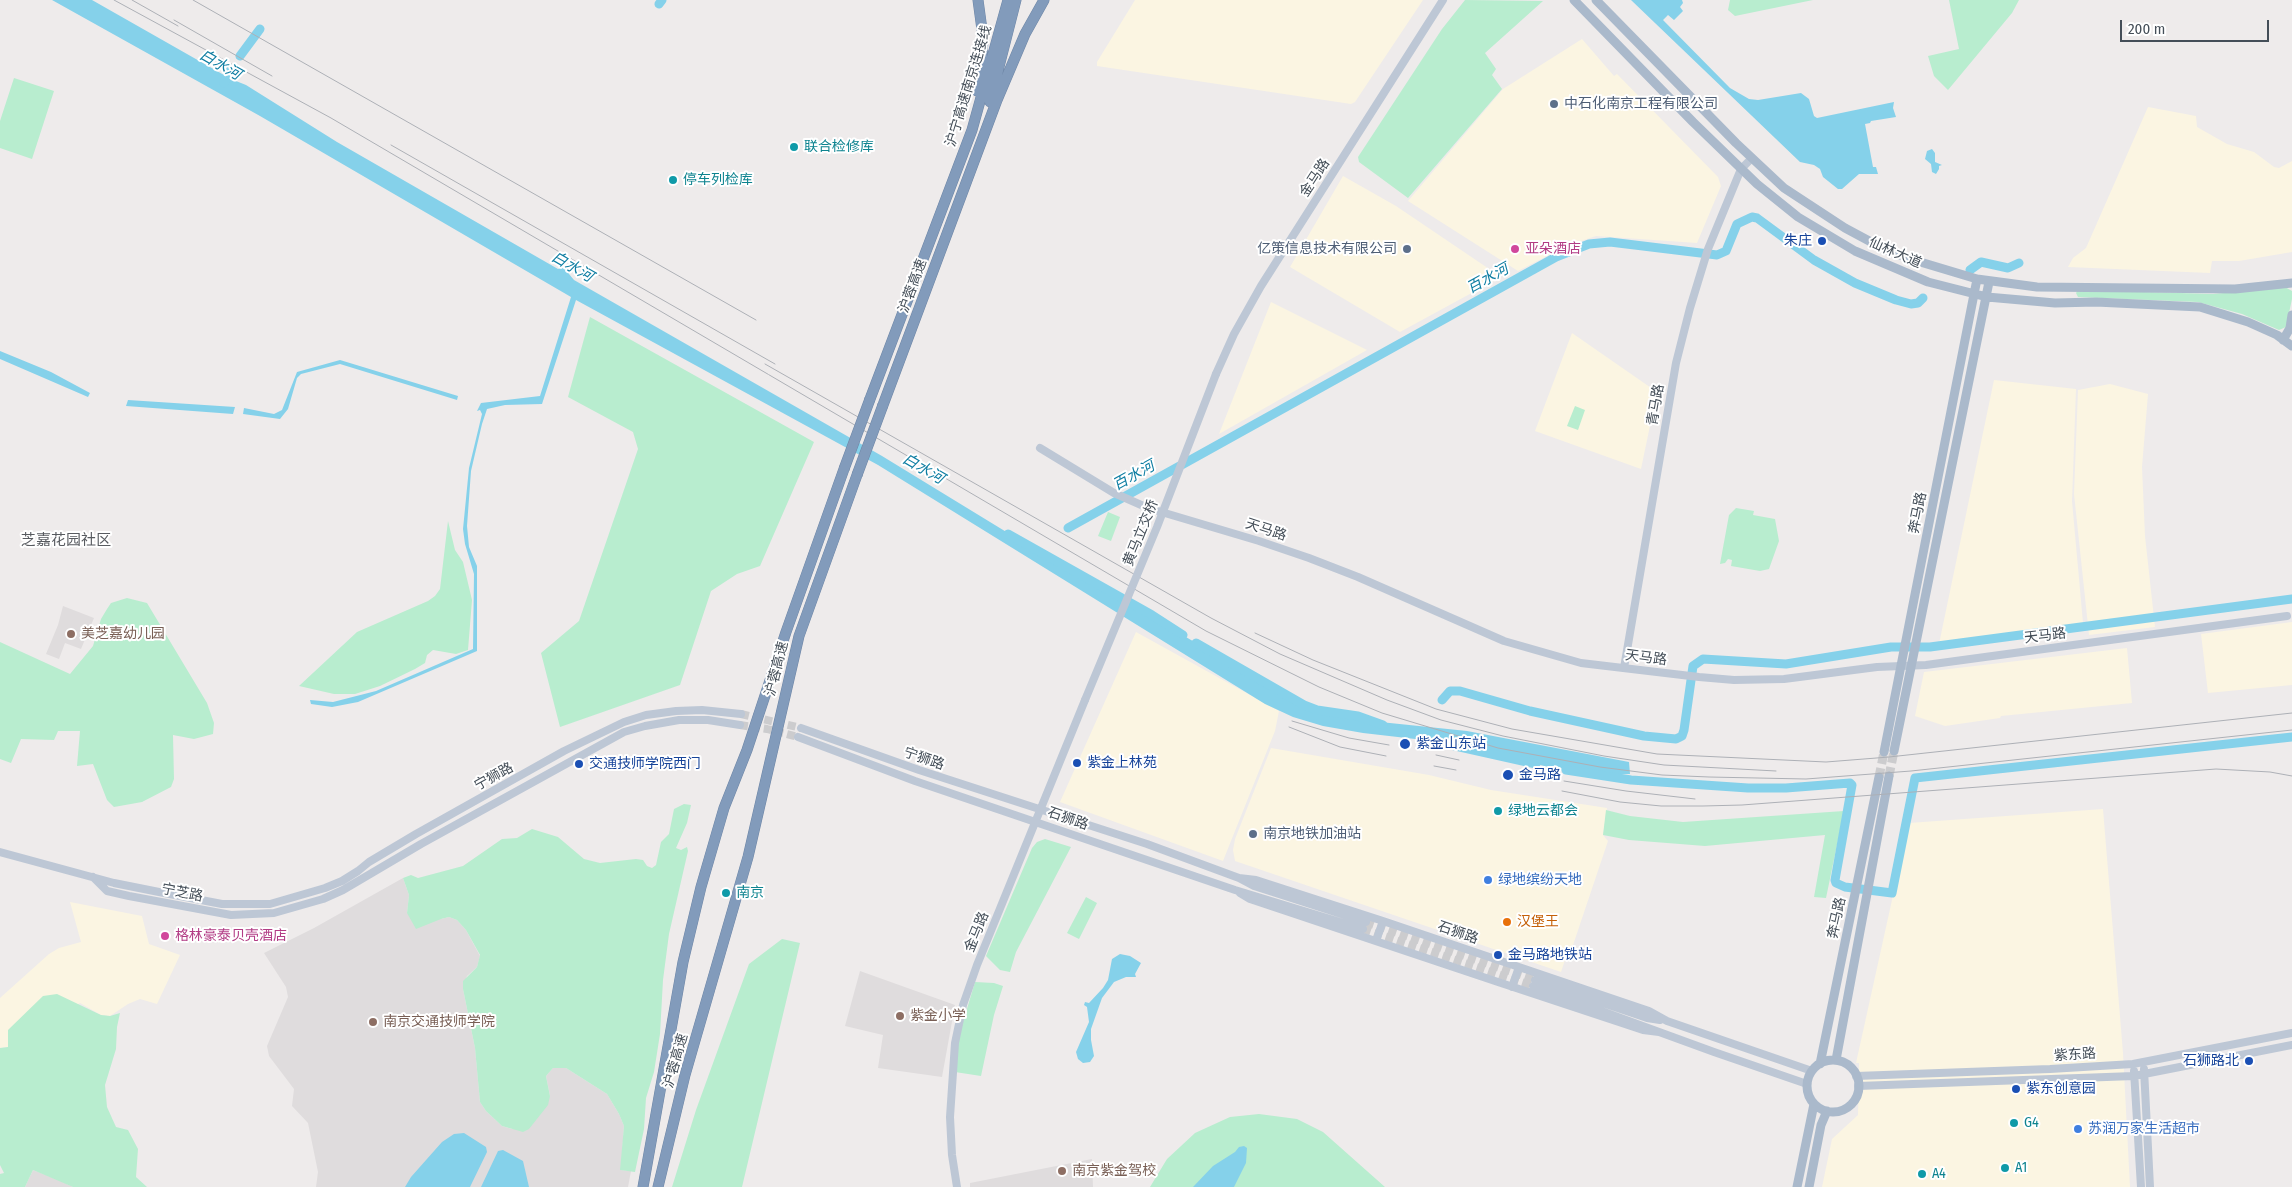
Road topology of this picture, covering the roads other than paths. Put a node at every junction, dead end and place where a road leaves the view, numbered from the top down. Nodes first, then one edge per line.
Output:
1 (978, 0) edge
2 (1008, 0) edge
3 (1016, 0) edge
4 (1044, 0) edge
5 (1443, 0) edge
6 (1574, 0) edge
7 (1596, 0) edge
8 (1752, 158) junction
9 (1741, 169) junction
10 (970, 172) junction
11 (953, 178) junction
12 (1787, 190) junction
13 (1777, 201) junction
14 (1977, 279) junction
15 (1989, 282) junction
16 (2292, 283) edge
17 (1974, 295) junction
18 (1987, 297) junction
19 (2292, 315) edge
20 (2283, 340) junction
21 (2292, 346) edge
22 (1216, 374) joint
23 (1040, 448) dead end
24 (2287, 616) dead end
25 (1912, 665) junction
26 (1902, 666) junction
27 (1624, 668) junction
28 (1085, 700) joint
29 (742, 714) tunnel mouth
30 (740, 725) tunnel mouth
31 (802, 728) tunnel mouth
32 (798, 737) tunnel mouth
33 (1040, 811) junction
34 (1035, 821) junction
35 (1, 853) edge
36 (92, 876) junction
37 (1239, 878) junction
38 (1235, 890) junction
39 (270, 904) joint
40 (274, 913) joint
41 (1383, 921) junction
42 (1376, 941) junction
43 (1520, 967) junction
44 (1512, 987) junction
45 (1667, 1021) junction
46 (1659, 1032) junction
47 (2292, 1034) edge
48 (2292, 1046) edge
49 (1836, 1060) junction
50 (2143, 1062) junction
51 (1820, 1064) junction
52 (2133, 1064) junction
53 (1812, 1071) junction
54 (2145, 1074) junction
55 (1856, 1076) junction
56 (2134, 1076) junction
57 (1807, 1084) junction
58 (1858, 1086) junction
59 (1814, 1104) junction
60 (1827, 1111) junction
61 (643, 1187) edge
62 (658, 1187) edge
63 (958, 1187) edge
64 (1797, 1187) edge
65 (1809, 1187) edge
66 (2141, 1187) edge
67 (2150, 1187) edge

1 - 11 highway
2 - 11 highway, 沪宁高速南京连接线
3 - 10 highway, 沪宁高速南京连接线
4 - 10 highway
5 - 22 main road, 金马路
6 - 9 main road, 仙林大道
7 - 8 main road, 仙林大道
8 - 9 main road, 青马路
8 - 12 main road, 仙林大道
9 - 13 main road, 仙林大道
9 - 27 main road, 青马路
10 - 62 highway, 沪蓉高速, bridge
11 - 61 highway, 沪蓉高速, bridge
12 - 13 main road
12 - 14 main road, 仙林大道
13 - 17 main road, 仙林大道
14 - 15 main road, 仙林大道
14 - 17 main road, 奔马路
15 - 16 main road, 仙林大道
15 - 18 main road, 奔马路
17 - 18 main road, 仙林大道
17 - 26 main road, 奔马路
18 - 20 main road, 仙林大道
18 - 25 main road, 奔马路
19 - 20 main road
20 - 21 main road, 仙林大道
22 - 28 main road, 黄马立交桥, bridge
23 - 27 main road, 天马路
24 - 25 main road, 天马路
25 - 26 main road, 天马路
25 - 26 main road, 奔马路
26 - 27 main road, 天马路
28 - 33 main road, 金马路
29 - 39 main road, 宁狮路
30 - 40 main road, 宁狮路
31 - 33 main road, 宁狮路
32 - 34 main road, 宁狮路
33 - 34 main road, 金马路
33 - 37 main road, 石狮路
34 - 38 main road, 石狮路
34 - 63 main road, 金马路
35 - 36 main road, 宁芝路
36 - 39 main road, 宁芝路
36 - 40 main road, 宁芝路
37 - 38 main road, 石狮路
37 - 41 main road, 石狮路
38 - 42 main road, 石狮路
41 - 42 main road
41 - 43 main road, 石狮路
42 - 44 main road, 石狮路
43 - 44 main road
43 - 45 main road, 石狮路
44 - 46 main road, 石狮路
45 - 46 main road, 石狮路
45 - 53 main road, 石狮路
46 - 57 main road, 石狮路
47 - 50 main road, 紫东路
48 - 54 main road, 紫东路
49 - 51 main road
49 - 51 main road, 奔马路
49 - 55 main road
50 - 52 main road, 紫东路
50 - 54 main road
51 - 53 main road
52 - 55 main road, 紫东路
52 - 56 main road
53 - 57 main road
54 - 56 main road, 紫东路
54 - 67 main road
55 - 58 main road
56 - 58 main road, 紫东路
56 - 66 main road
57 - 59 main road
58 - 60 main road
59 - 60 main road
59 - 64 main road
60 - 65 main road

